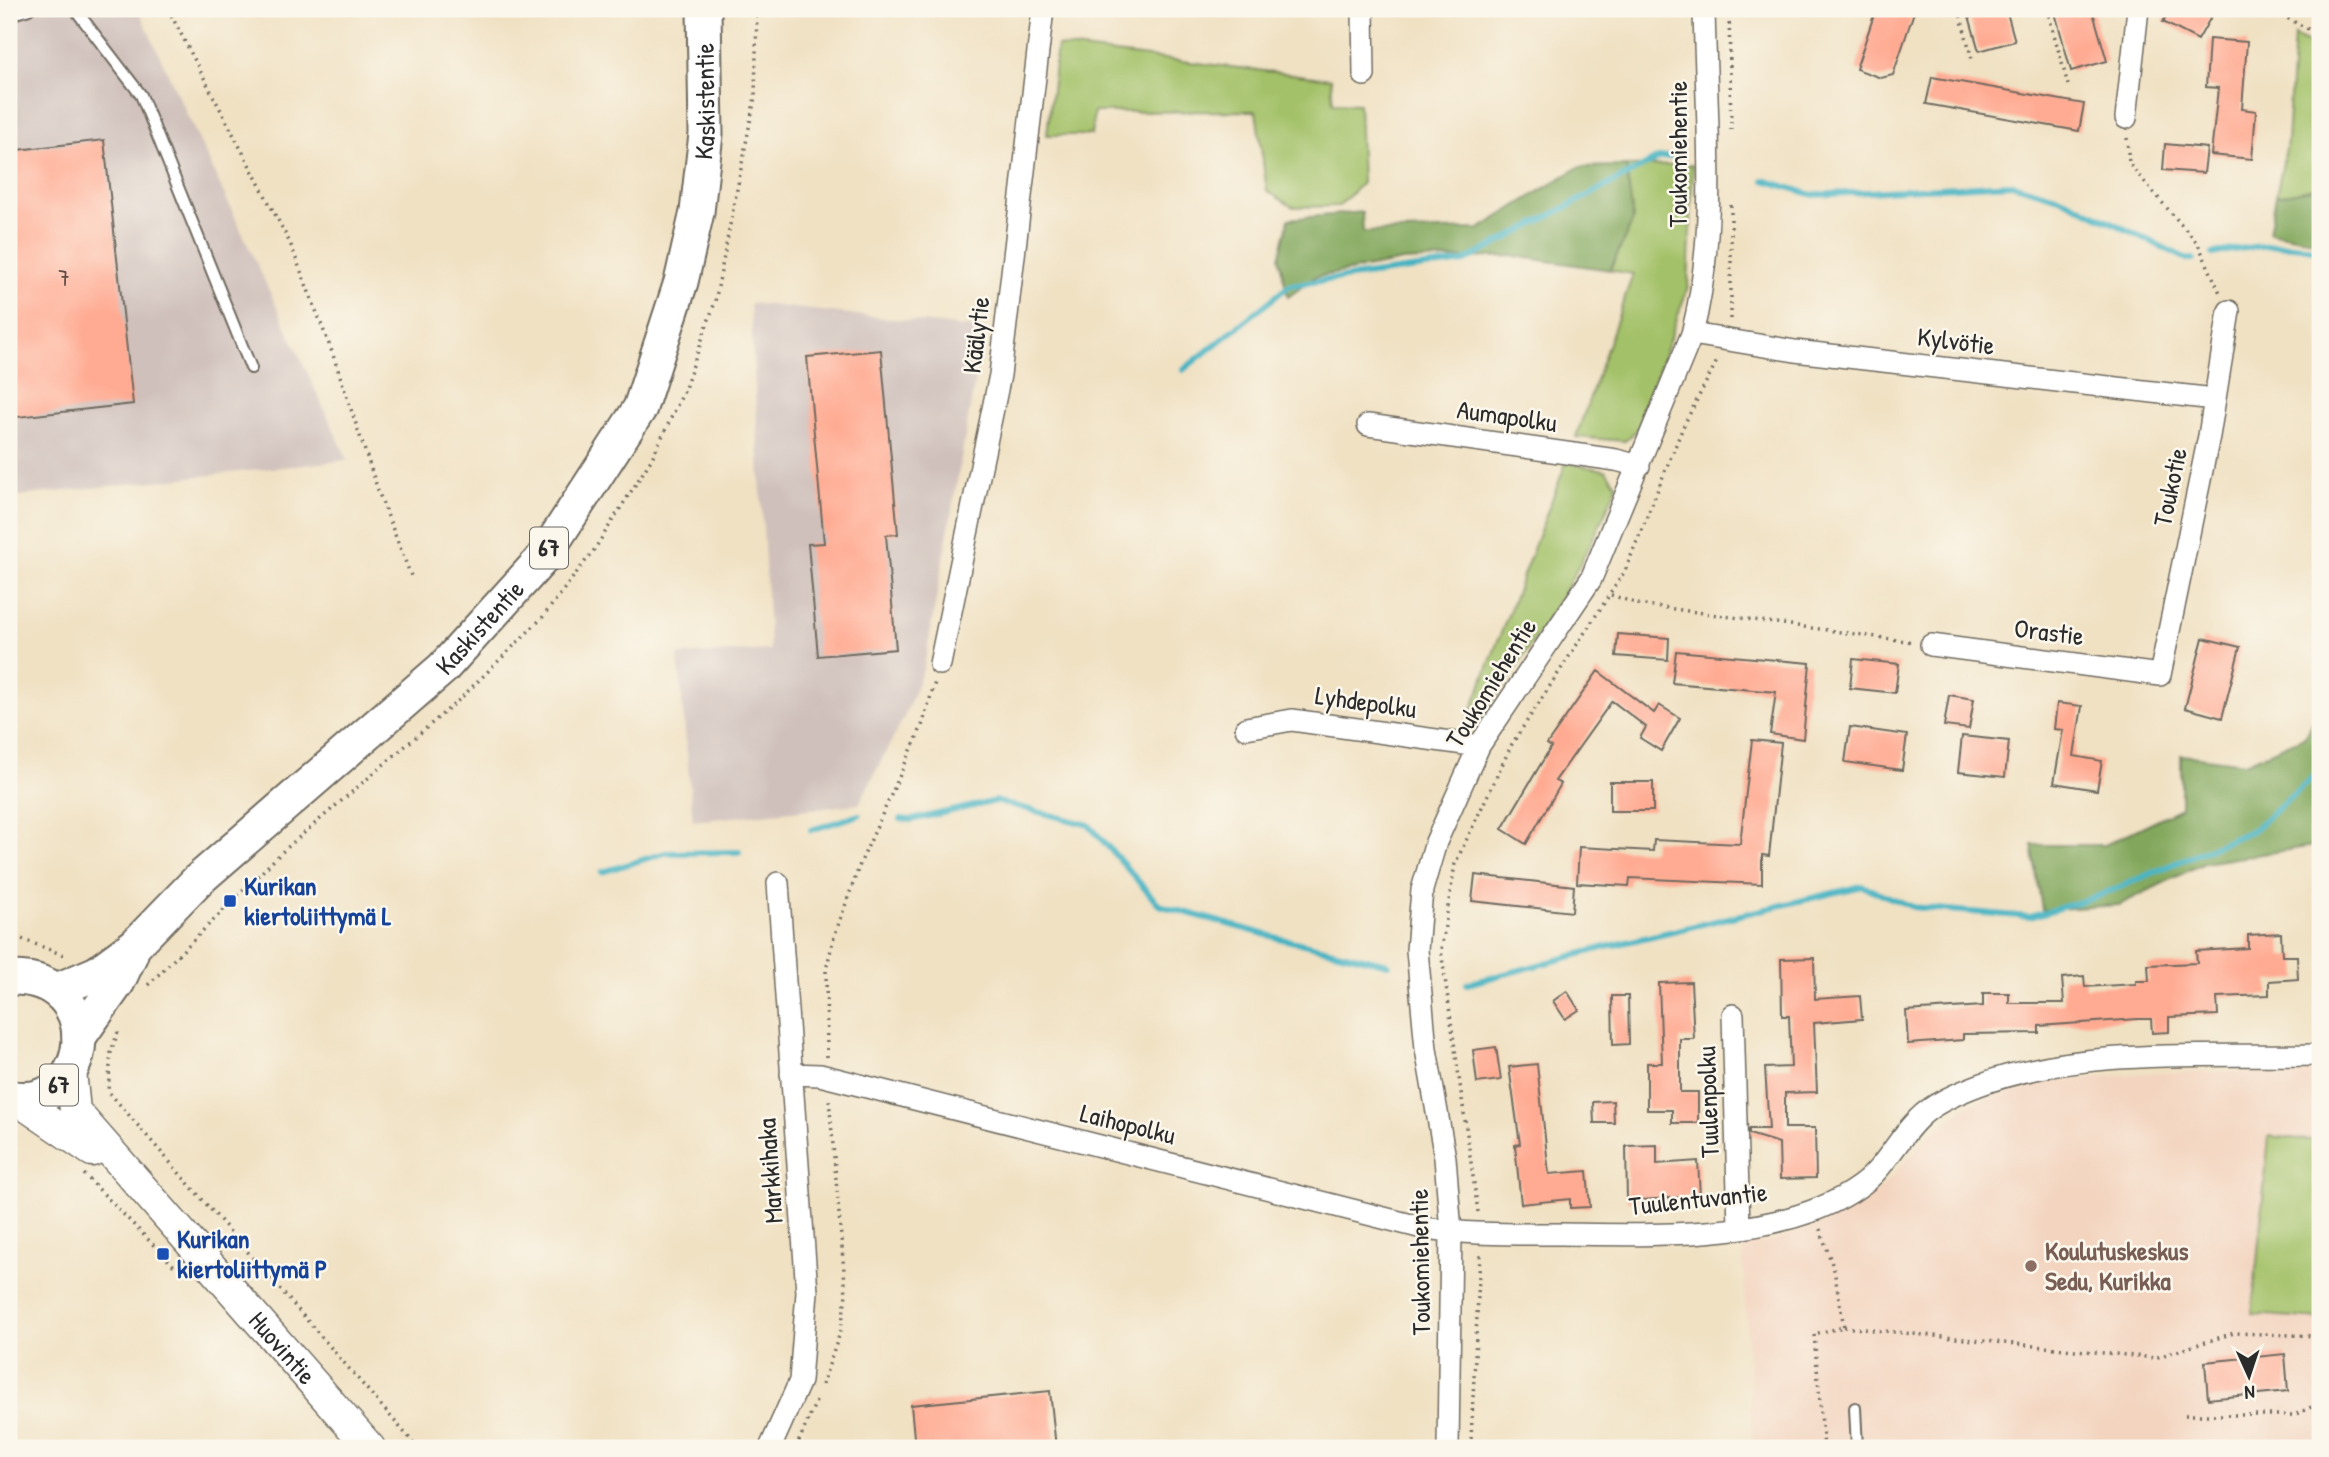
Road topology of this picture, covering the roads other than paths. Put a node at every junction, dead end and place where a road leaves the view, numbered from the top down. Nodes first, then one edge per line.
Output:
1 (29, 9) edge
2 (75, 9) edge
3 (704, 9) edge
4 (1043, 9) edge
5 (1363, 9) edge
6 (1704, 9) edge
7 (2138, 9) edge
8 (9, 15) edge
9 (1364, 75) dead end
10 (2126, 118) road end
11 (2229, 311) road end
12 (1692, 334) junction
13 (251, 368) dead end
14 (2214, 399) junction
15 (1368, 425) dead end
16 (1639, 466) junction
17 (1931, 645) road end
18 (940, 664) road end
19 (2160, 675) joint
20 (1246, 728) dead end
21 (1479, 746) junction
22 (778, 883) dead end
23 (9, 978) edge
24 (98, 987) junction
25 (58, 990) junction
26 (1733, 1015) dead end
27 (79, 1037) junction
28 (2320, 1055) edge
29 (71, 1072) junction
30 (791, 1074) junction
31 (12, 1098) edge
32 (137, 1185) junction
33 (1739, 1228) junction
34 (1451, 1232) junction
35 (1855, 1408) dead end
36 (370, 1448) edge
37 (770, 1448) edge
38 (1448, 1448) edge
39 (1857, 1448) edge

1 - 8 lane
2 - 13 lane
3 - 24 main road, Kaskistentie / 67
4 - 18 street, Käälytie
5 - 9 street
6 - 12 street, Toukomiehentie
7 - 10 street
11 - 14 street, Toukotie
12 - 14 street, Kylvötie
12 - 16 street, Toukomiehentie
14 - 19 street, Toukotie
15 - 16 street, Aumapolku
16 - 21 street, Toukomiehentie
17 - 19 street, Orastie
20 - 21 street, Lyhdepolku
21 - 34 street, Toukomiehentie
22 - 30 street, Markkihaka
23 - 25 main road
24 - 25 main road, Kaskistentie / 67
24 - 27 main road, Kaskistentie / 67
25 - 27 main road
26 - 33 street, Tuulenpolku
27 - 29 main road, 67
28 - 33 street, Tuulentuvantie
29 - 31 main road, 67
29 - 32 main road, Huovintie
30 - 34 street, Laihopolku
30 - 37 street, Markkihaka
31 - 32 main road, Huovintie
32 - 36 main road, Huovintie
33 - 34 street, Tuulentuvantie
34 - 38 street, Toukomiehentie
35 - 39 lane

